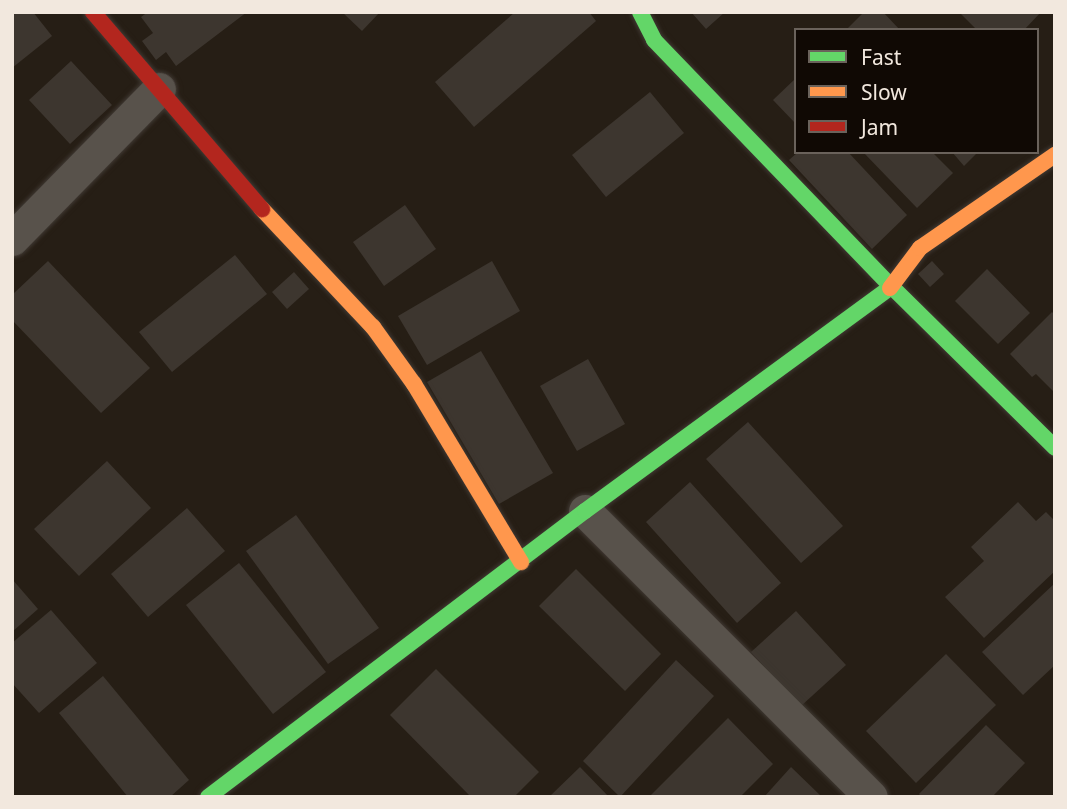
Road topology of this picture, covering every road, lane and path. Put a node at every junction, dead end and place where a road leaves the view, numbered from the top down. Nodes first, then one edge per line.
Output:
1 (93, 12) edge
2 (640, 12) edge
3 (159, 89) junction
4 (1055, 155) edge
5 (12, 239) edge
6 (892, 287) junction
7 (1055, 448) edge
8 (585, 511) junction
9 (521, 562) junction
10 (225, 792) edge
11 (871, 797) edge

1 - 3 street
2 - 6 street
3 - 5 street
3 - 9 street
4 - 6 street
6 - 7 street
6 - 8 street
8 - 9 street
8 - 11 street
9 - 10 street

